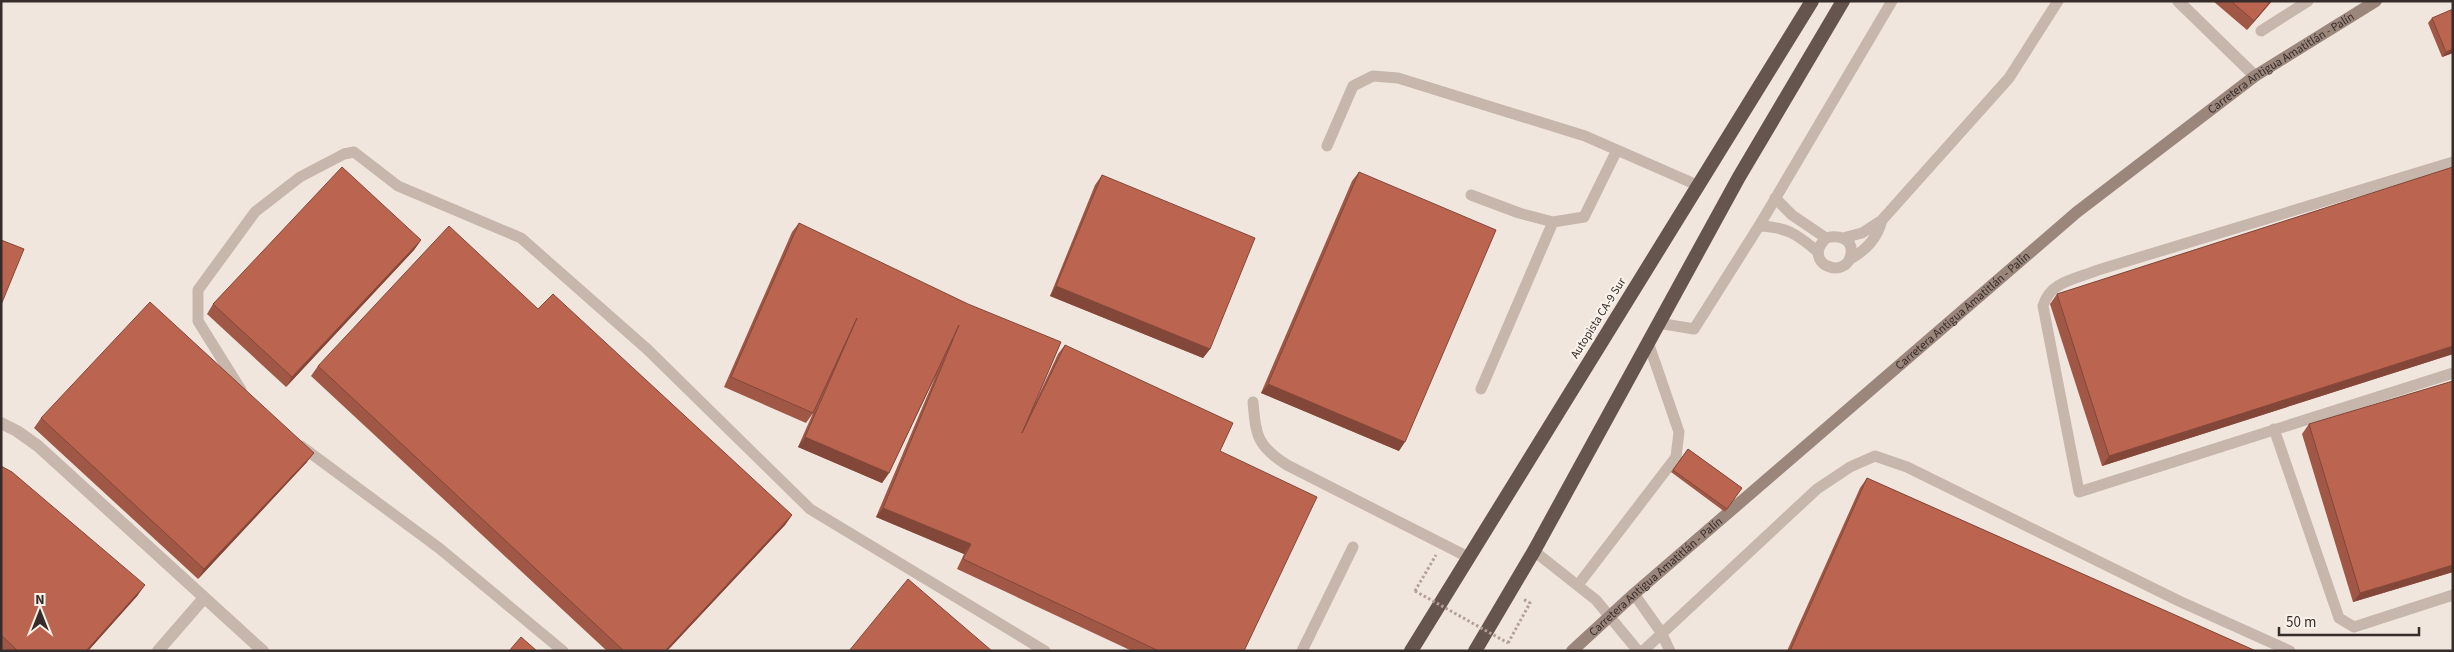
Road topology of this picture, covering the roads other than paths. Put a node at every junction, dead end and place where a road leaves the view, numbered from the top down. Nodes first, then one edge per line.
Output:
1 (1812, 1) edge
2 (1844, 1) edge
3 (1892, 1) edge
4 (2058, 1) edge
5 (2178, 1) edge
6 (2308, 1) edge
7 (2376, 1) edge
8 (2261, 31) edge
9 (2255, 76) junction
10 (1327, 146) dead end
11 (1617, 150) junction
12 (2453, 162) edge
13 (1697, 185) junction
14 (1471, 195) dead end
15 (1775, 198) junction
16 (1882, 220) junction
17 (1553, 222) junction
18 (1759, 226) junction
19 (1826, 238) junction
20 (1843, 238) junction
21 (1818, 252) junction
22 (1849, 260) junction
23 (1658, 324) junction
24 (1648, 342) junction
25 (2453, 372) edge
26 (1481, 389) dead end
27 (1253, 402) dead end
28 (249, 404) edge
29 (1, 423) edge
30 (2274, 429) junction
31 (292, 440) edge
32 (1353, 547) dead end
33 (1534, 551) junction
34 (1468, 557) junction
35 (1578, 585) junction
36 (1634, 594) junction
37 (2453, 595) edge
38 (204, 598) junction
39 (1610, 616) junction
40 (1661, 632) junction
41 (158, 651) edge
42 (263, 651) edge
43 (563, 651) edge
44 (1045, 651) edge
45 (1302, 651) edge
46 (1411, 651) edge
47 (1475, 651) edge
48 (1572, 651) edge
49 (1638, 651) edge
50 (1642, 651) edge
51 (1670, 651) edge
52 (2290, 651) edge

1 - 13 highway, Autopista CA-9 Sur
2 - 23 highway
3 - 15 lane
4 - 16 lane
5 - 9 street
6 - 8 lane
7 - 9 main road, Carretera Antigua Amatitlán - Palín
9 - 36 main road, Carretera Antigua Amatitlán - Palín
10 - 11 lane
11 - 13 lane
11 - 17 lane
12 - 30 lane
13 - 34 highway, Autopista CA-9 Sur
14 - 17 lane
15 - 18 lane
15 - 19 lane
16 - 20 lane
16 - 22 lane
17 - 26 lane
18 - 21 lane
18 - 23 lane
19 - 20 lane
19 - 21 lane
20 - 22 lane
21 - 22 lane
23 - 24 highway
24 - 33 highway
24 - 35 lane
25 - 30 lane
27 - 34 lane
28 - 44 lane
29 - 38 street
30 - 37 lane
31 - 43 lane
32 - 45 lane
33 - 35 lane
33 - 47 highway
34 - 46 highway, Autopista CA-9 Sur
35 - 39 lane
36 - 39 main road, Carretera Antigua Amatitlán - Palín
36 - 40 lane
38 - 41 street
38 - 42 street
39 - 48 main road, Carretera Antigua Amatitlán - Palín
39 - 49 lane
40 - 50 lane
40 - 51 lane
40 - 52 lane

